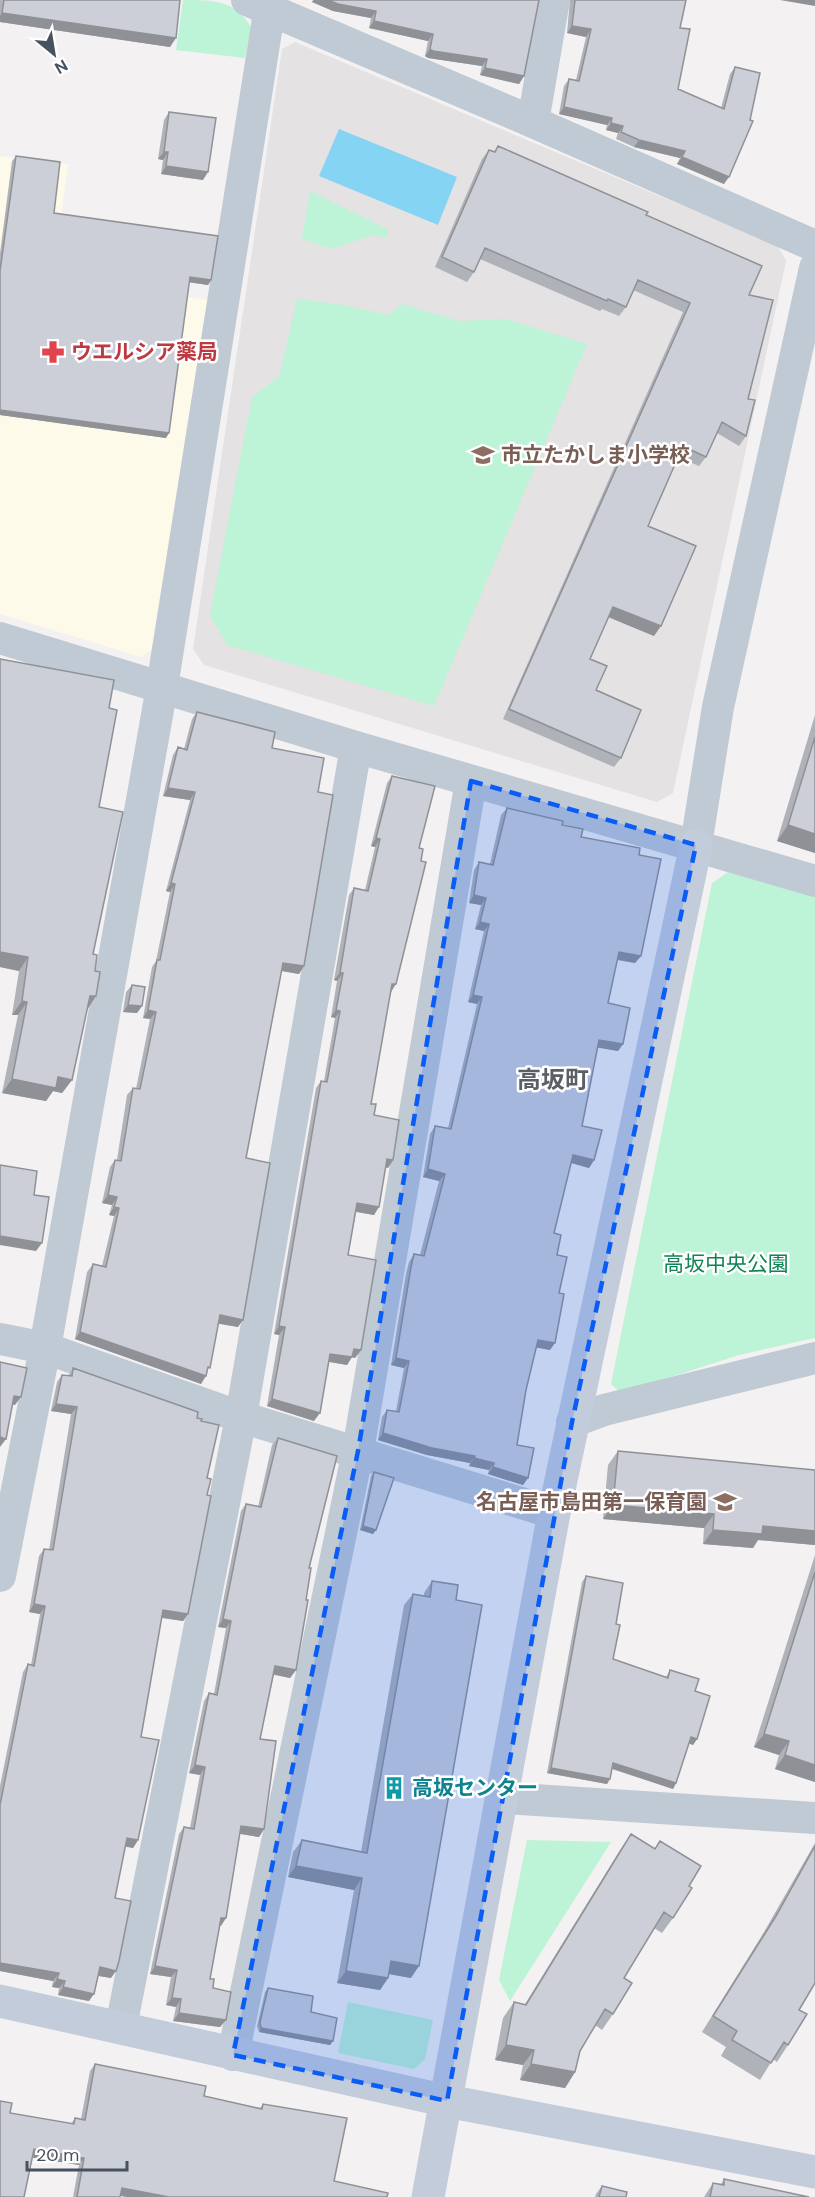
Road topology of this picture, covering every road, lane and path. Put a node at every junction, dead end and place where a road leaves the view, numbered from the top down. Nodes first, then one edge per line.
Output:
1 (554, 0) edge
2 (263, 4) edge
3 (533, 122) junction
4 (815, 246) edge
5 (815, 268) edge
6 (0, 638) edge
7 (162, 687) junction
8 (356, 747) junction
9 (471, 781) junction
10 (696, 845) junction
11 (815, 881) edge
12 (0, 1339) edge
13 (45, 1348) junction
14 (815, 1358) edge
15 (241, 1417) junction
16 (572, 1422) junction
17 (358, 1451) junction
18 (554, 1513) junction
19 (0, 1576) edge
20 (503, 1798) junction
21 (815, 1818) edge
22 (0, 2001) edge
23 (121, 2027) junction
24 (233, 2055) junction
25 (447, 2101) junction
26 (815, 2172) edge
27 (428, 2197) edge

1 - 3 street
2 - 3 street
2 - 7 street
3 - 4 street
5 - 10 street
6 - 7 street
7 - 8 street
7 - 13 street
8 - 9 street
8 - 15 street
9 - 10 street
9 - 17 street
10 - 11 street
10 - 16 street
12 - 13 street
13 - 15 street
13 - 19 street
14 - 16 street
15 - 17 street
15 - 23 street
16 - 18 street
17 - 18 street
17 - 24 street
18 - 20 street
20 - 21 street
20 - 25 street
22 - 23 street
23 - 24 street
24 - 25 street
25 - 26 street
25 - 27 street

